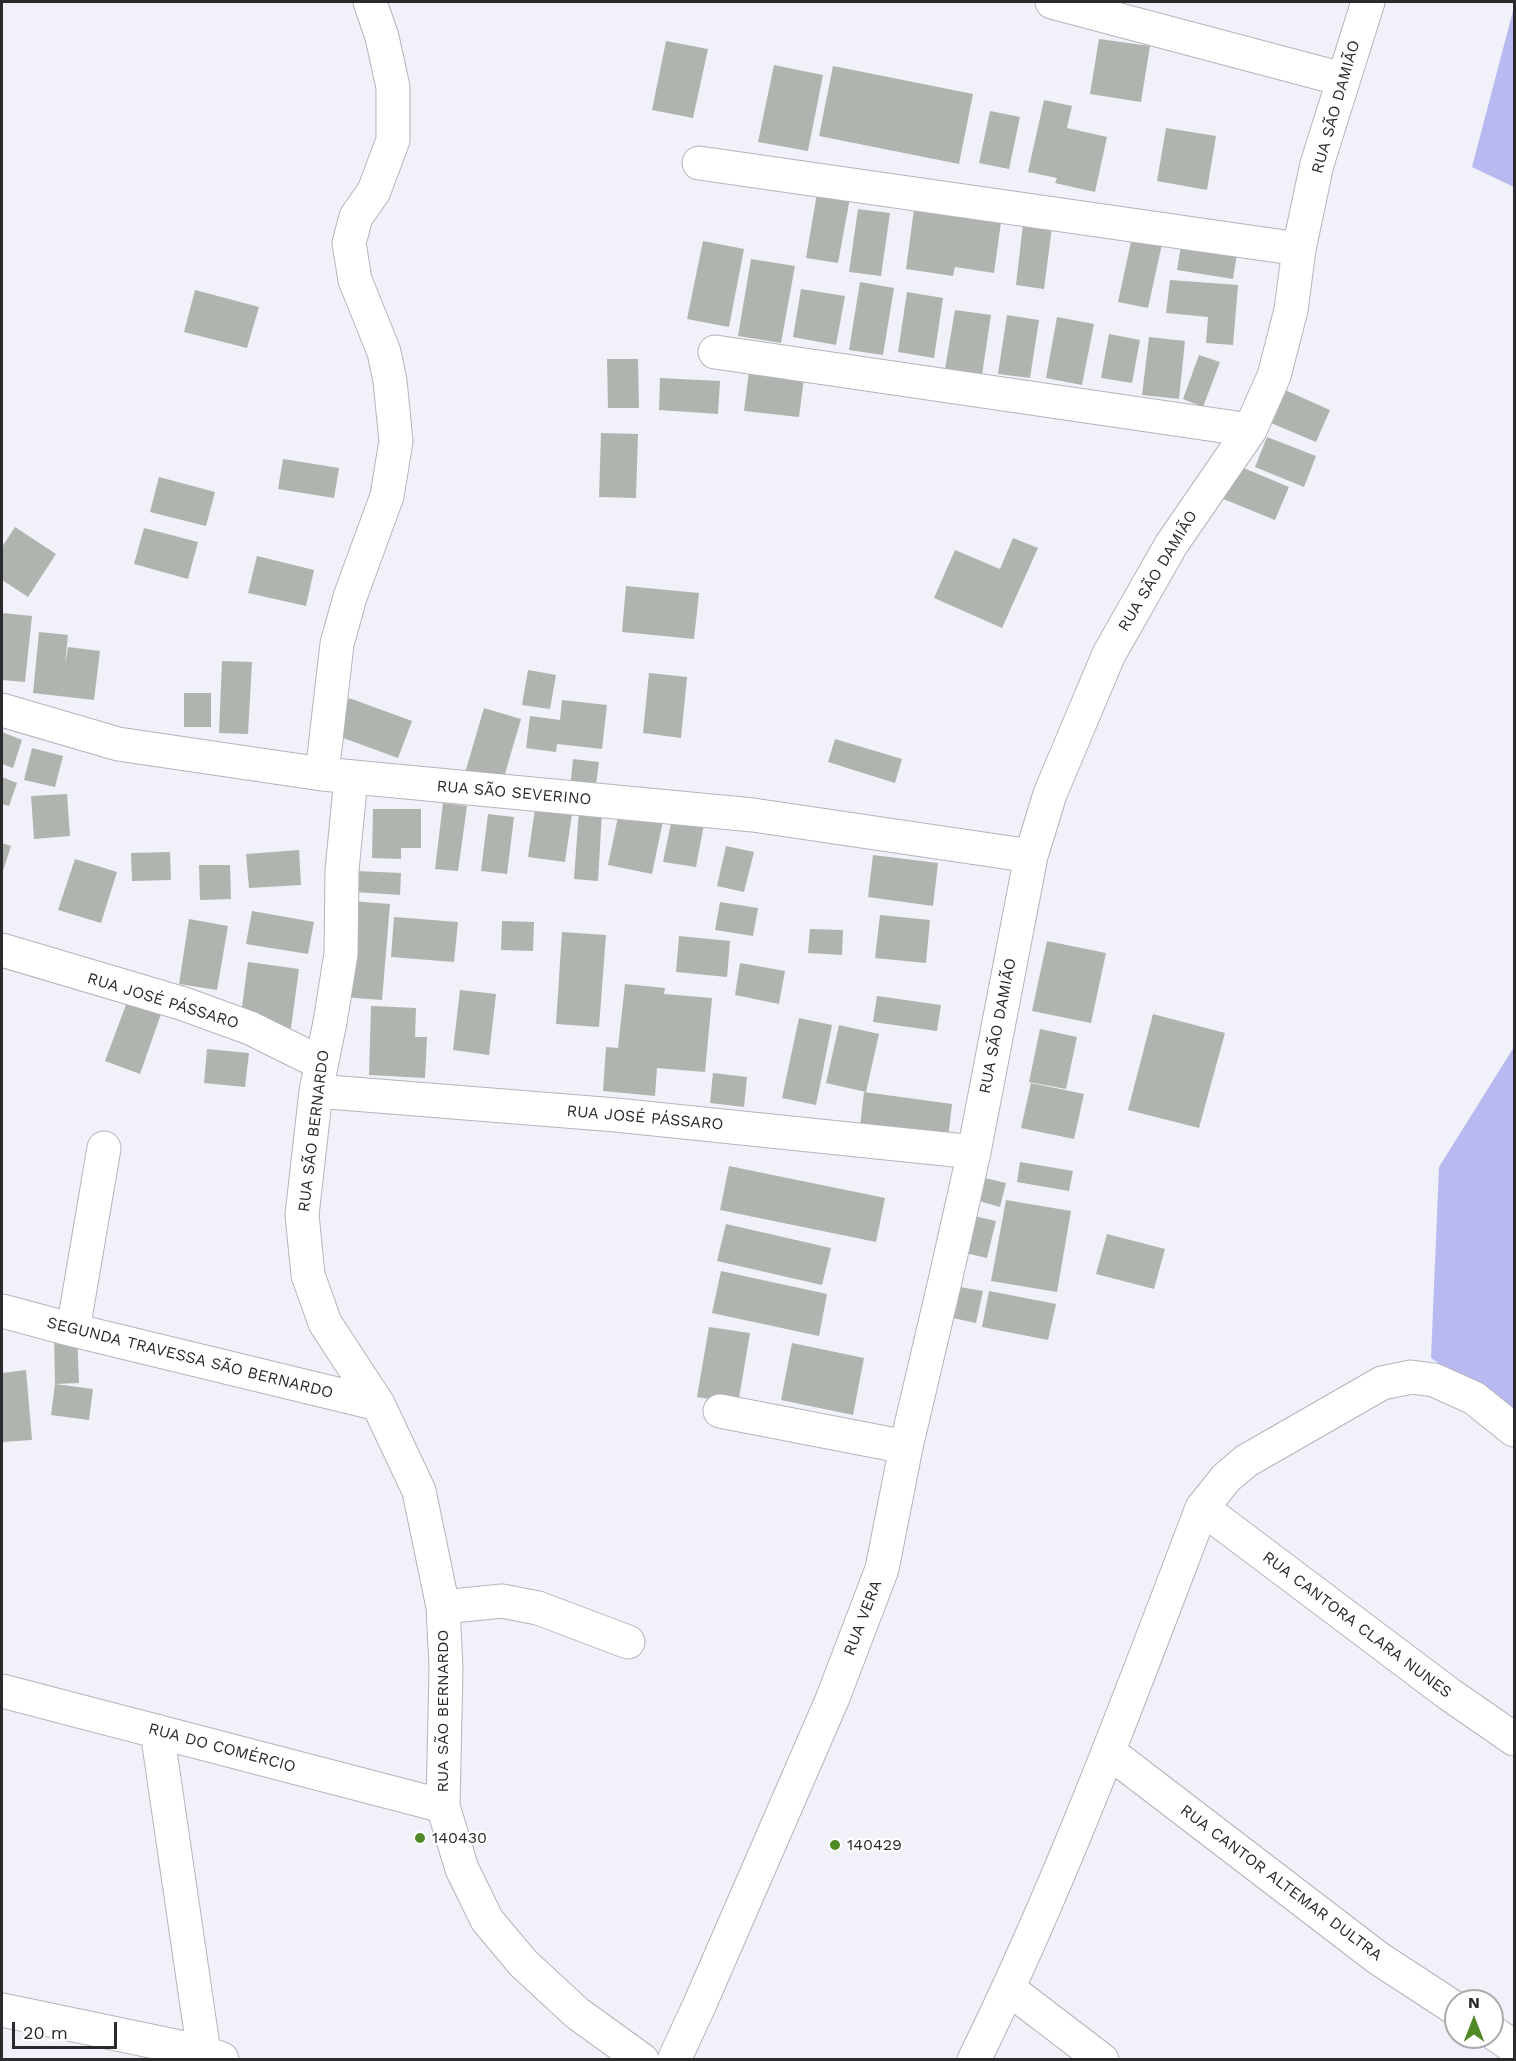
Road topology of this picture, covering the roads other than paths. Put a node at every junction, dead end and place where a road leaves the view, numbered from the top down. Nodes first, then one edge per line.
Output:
1 (370, 2) edge
2 (1052, 2) edge
3 (1368, 2) edge
4 (1342, 79) junction
5 (699, 163) dead end
6 (1299, 249) junction
7 (715, 352) dead end
8 (1250, 430) junction
9 (2, 710) edge
10 (337, 776) junction
11 (1031, 856) junction
12 (2, 951) edge
13 (318, 1077) junction
14 (104, 1148) dead end
15 (974, 1152) junction
16 (2, 1311) edge
17 (73, 1330) junction
18 (378, 1404) junction
19 (720, 1411) dead end
20 (1515, 1430) edge
21 (906, 1447) junction
22 (1202, 1508) junction
23 (443, 1607) junction
24 (628, 1642) dead end
25 (2, 1691) edge
26 (157, 1731) junction
27 (1515, 1739) edge
28 (1110, 1752) junction
29 (443, 1806) junction
30 (1009, 1989) junction
31 (1444, 2001) edge
32 (2, 2010) edge
33 (211, 2057) edge
34 (642, 2060) edge
35 (674, 2060) edge
36 (974, 2060) edge
37 (1102, 2060) edge

1 - 10 street, RUA SÃO BERNARDO
2 - 4 street
3 - 4 street, RUA SÃO DAMIÃO
4 - 6 street, RUA SÃO DAMIÃO
5 - 6 street
6 - 8 street, RUA SÃO DAMIÃO
7 - 8 street
8 - 11 street, RUA SÃO DAMIÃO
9 - 10 street, RUA SÃO SEVERINO
10 - 11 street, RUA SÃO SEVERINO
10 - 13 street, RUA SÃO BERNARDO
11 - 15 street, RUA SÃO DAMIÃO
12 - 13 street, RUA JOSÉ PÁSSARO
13 - 15 street, RUA JOSÉ PÁSSARO
13 - 18 street, RUA SÃO BERNARDO
14 - 17 street
15 - 21 street, RUA VERA
16 - 17 street, SEGUNDA TRAVESSA SÃO BERNARDO
17 - 18 street, SEGUNDA TRAVESSA SÃO BERNARDO
18 - 23 street, RUA SÃO BERNARDO
19 - 21 street
20 - 22 street
21 - 35 street, RUA VERA
22 - 27 street, RUA CANTORA CLARA NUNES
22 - 28 street
23 - 24 street
23 - 29 street, RUA SÃO BERNARDO
25 - 26 street, RUA DO COMÉRCIO
26 - 29 street, RUA DO COMÉRCIO
26 - 33 street
28 - 30 street
28 - 31 street, RUA CANTOR ALTEMAR DULTRA
29 - 34 street, RUA SÃO BERNARDO
30 - 36 street
30 - 37 street
32 - 33 street

